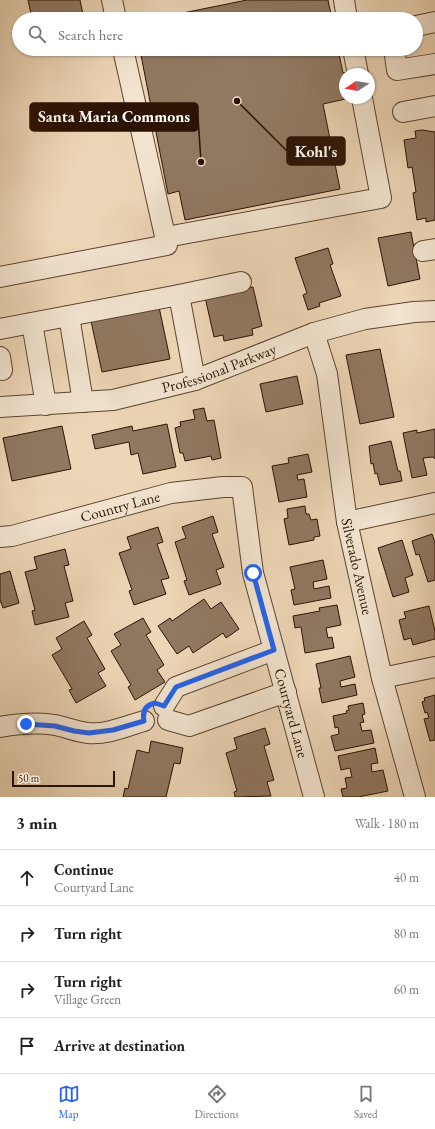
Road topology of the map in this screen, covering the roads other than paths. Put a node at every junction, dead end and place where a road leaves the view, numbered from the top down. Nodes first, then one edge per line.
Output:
1 (113, 0) edge
2 (344, 0) edge
3 (115, 12) edge
4 (346, 12) edge
5 (435, 22) edge
6 (423, 25) edge
7 (125, 56) edge
8 (354, 56) edge
9 (395, 56) edge
10 (435, 64) edge
11 (357, 68) edge
12 (363, 104) edge
13 (435, 106) edge
14 (403, 112) dead end
15 (166, 237) junction
16 (0, 278) edge
17 (241, 282) dead end
18 (179, 295) junction
19 (435, 311) edge
20 (69, 316) junction
21 (32, 324) junction
22 (0, 329) edge
23 (314, 333) junction
24 (195, 380) junction
25 (83, 402) junction
26 (46, 405) junction
27 (0, 407) edge
28 (242, 487) joint
29 (435, 503) edge
30 (347, 522) junction
31 (0, 537) edge
32 (274, 650) junction
33 (435, 667) edge
34 (382, 678) junction
35 (286, 692) junction
36 (166, 713) junction
37 (0, 727) edge
38 (314, 797) edge
39 (415, 797) edge

1 - 3 street
2 - 4 street
5 - 6 street
7 - 15 street
8 - 11 street
9 - 10 street
12 - 15 street
13 - 14 street
15 - 16 street
17 - 18 street
18 - 20 street
18 - 24 street
19 - 23 street, Professional Parkway
20 - 21 street
20 - 25 street
21 - 22 street
21 - 26 street
23 - 24 street, Professional Parkway
23 - 30 street, Silverado Avenue
24 - 25 street, Professional Parkway
25 - 26 street, Professional Parkway
26 - 27 street, Professional Parkway
28 - 31 street, Country Lane
28 - 32 street, Courtyard Lane
29 - 30 street
30 - 34 street, Silverado Avenue
32 - 35 street, Courtyard Lane
32 - 36 street
33 - 34 street
34 - 39 street, Silverado Avenue
35 - 36 street
35 - 38 street, Courtyard Lane
36 - 37 street

